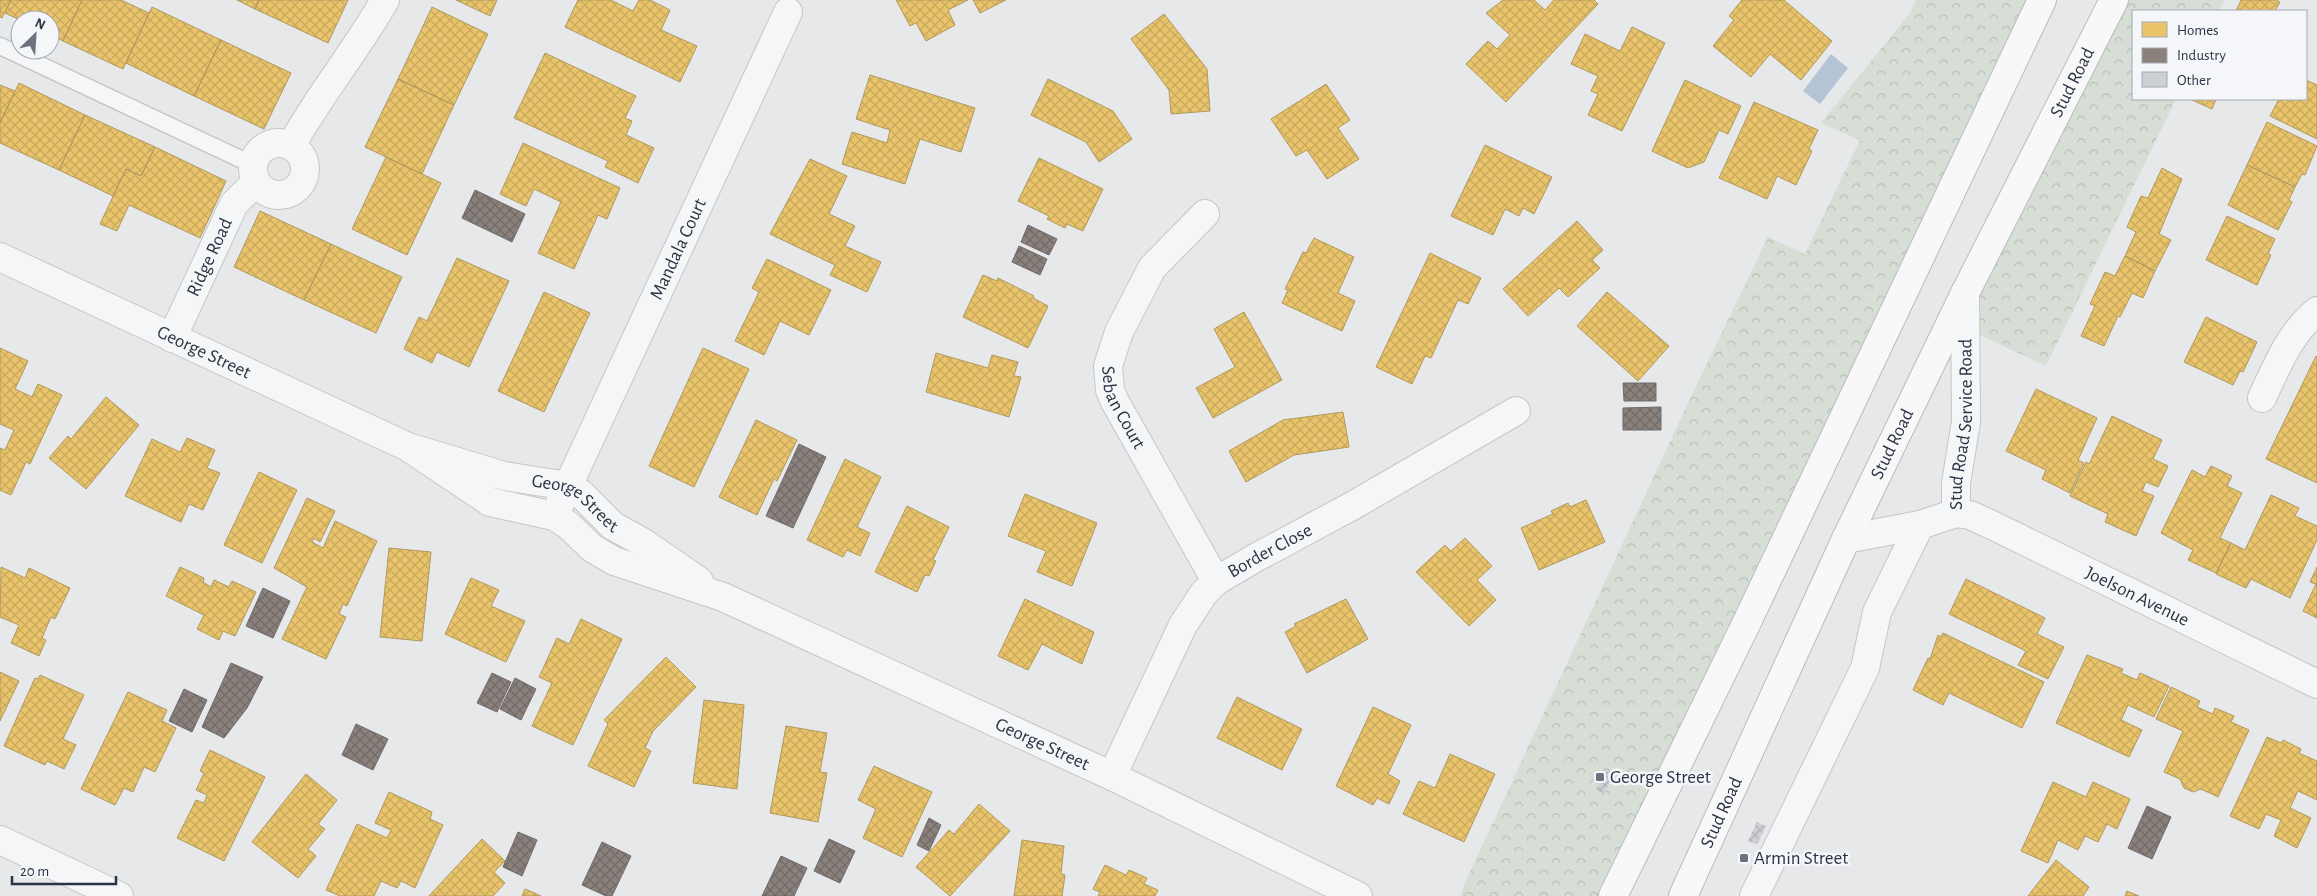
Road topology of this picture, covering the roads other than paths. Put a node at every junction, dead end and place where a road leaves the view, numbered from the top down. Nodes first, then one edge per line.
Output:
1 (385, 0) edge
2 (2042, 0) edge
3 (2114, 0) edge
4 (788, 12) dead end
5 (0, 46) edge
6 (291, 146) junction
7 (255, 174) junction
8 (1205, 214) dead end
9 (0, 257) edge
10 (1966, 292) junction
11 (2317, 311) edge
12 (172, 338) junction
13 (2262, 398) dead end
14 (1516, 411) dead end
15 (408, 447) junction
16 (568, 486) junction
17 (1956, 513) junction
18 (554, 516) junction
19 (1920, 525) junction
20 (1846, 539) junction
21 (1216, 581) junction
22 (724, 597) junction
23 (2317, 684) edge
24 (1112, 776) junction
25 (0, 840) edge
26 (119, 896) edge
27 (1358, 896) edge
28 (1614, 896) edge
29 (1683, 896) edge
30 (1754, 896) edge

1 - 6 street
2 - 28 highway
3 - 10 highway, Stud Road
4 - 16 street, Mandala Court
5 - 7 lane
6 - 7 street
6 - 7 street
7 - 12 street, Ridge Road
8 - 21 street, Seban Court
9 - 12 street, George Street
10 - 17 street, Stud Road Service Road
10 - 20 highway, Stud Road
11 - 13 street
12 - 15 street, George Street
14 - 21 street, Border Close
15 - 16 street, George Street
15 - 18 street, George Street
16 - 18 street, Mandala Court
16 - 22 street, George Street
17 - 19 street, Stud Road Service Road
17 - 23 street, Joelson Avenue
18 - 22 street, George Street
19 - 20 street
19 - 30 street, Stud Road Service Road
20 - 29 highway, Stud Road
21 - 24 street, Border Close
22 - 24 street, George Street
24 - 27 street, George Street
25 - 26 street

